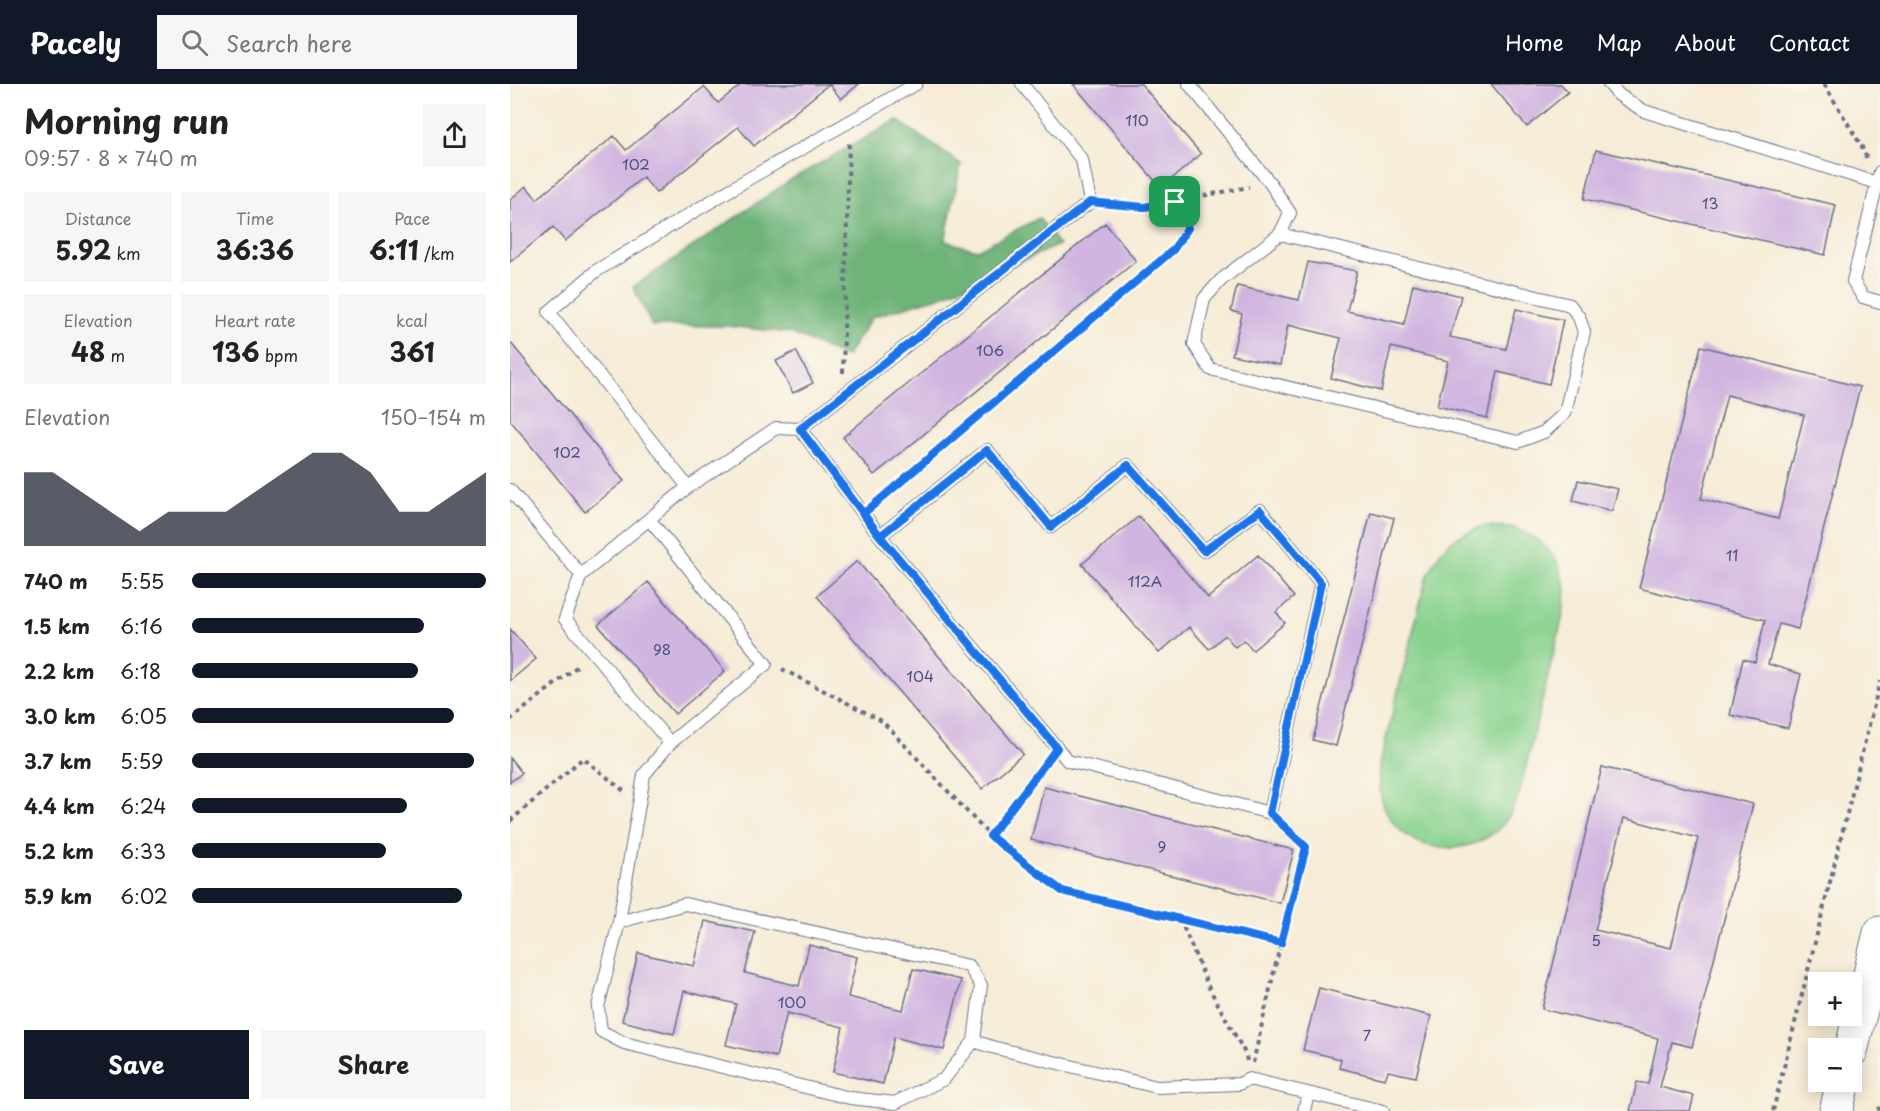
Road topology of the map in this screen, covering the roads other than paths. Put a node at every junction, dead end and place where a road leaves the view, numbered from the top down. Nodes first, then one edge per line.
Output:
1 (916, 84) edge
2 (1022, 84) edge
3 (1189, 84) edge
4 (1609, 84) edge
5 (1879, 178) edge
6 (1280, 234) junction
7 (1880, 302) edge
8 (800, 429) junction
9 (688, 487) junction
10 (510, 490) edge
11 (649, 519) junction
12 (880, 536) junction
13 (581, 575) junction
14 (670, 743) junction
15 (619, 922) junction
16 (1880, 933) edge
17 (1854, 1038) edge
18 (974, 1041) junction
19 (1841, 1092) edge
20 (1308, 1093) junction
21 (1304, 1111) edge
22 (1383, 1111) edge
23 (1836, 1111) edge

1 - 9 lane
2 - 8 lane
3 - 6 lane
4 - 5 lane
5 - 7 lane
6 - 6 lane
8 - 9 lane
8 - 12 lane
9 - 11 lane
10 - 13 lane
11 - 13 lane
11 - 14 lane
12 - 12 lane
13 - 14 lane
14 - 15 lane
15 - 18 lane
15 - 18 lane
16 - 17 main road
18 - 20 lane
19 - 23 main road
20 - 21 lane
20 - 22 lane

